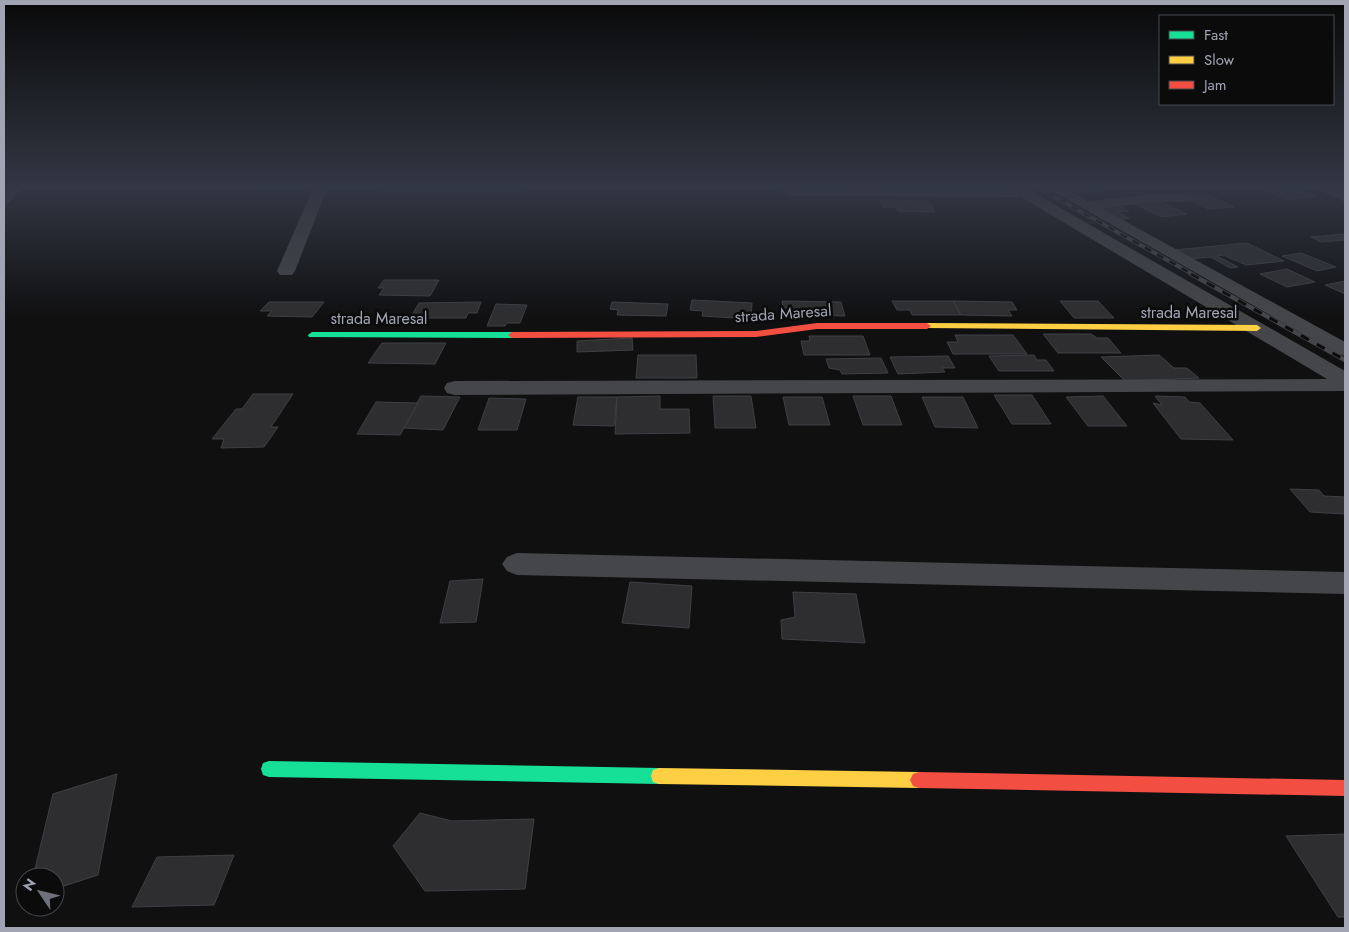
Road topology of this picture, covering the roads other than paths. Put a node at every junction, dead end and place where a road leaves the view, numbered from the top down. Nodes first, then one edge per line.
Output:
1 (303, 229) edge
2 (1086, 229) edge
3 (1127, 229) edge
4 (286, 271) dead end
5 (1257, 328) junction
6 (312, 335) dead end
7 (1345, 350) edge
8 (1345, 380) edge
9 (1345, 385) edge
10 (455, 388) dead end
11 (517, 564) dead end
12 (1345, 583) edge
13 (269, 769) dead end
14 (1345, 788) edge

1 - 4 street
2 - 5 street
3 - 7 street
5 - 6 street, strada Maresal
5 - 8 street
9 - 10 street
11 - 12 street
13 - 14 street

